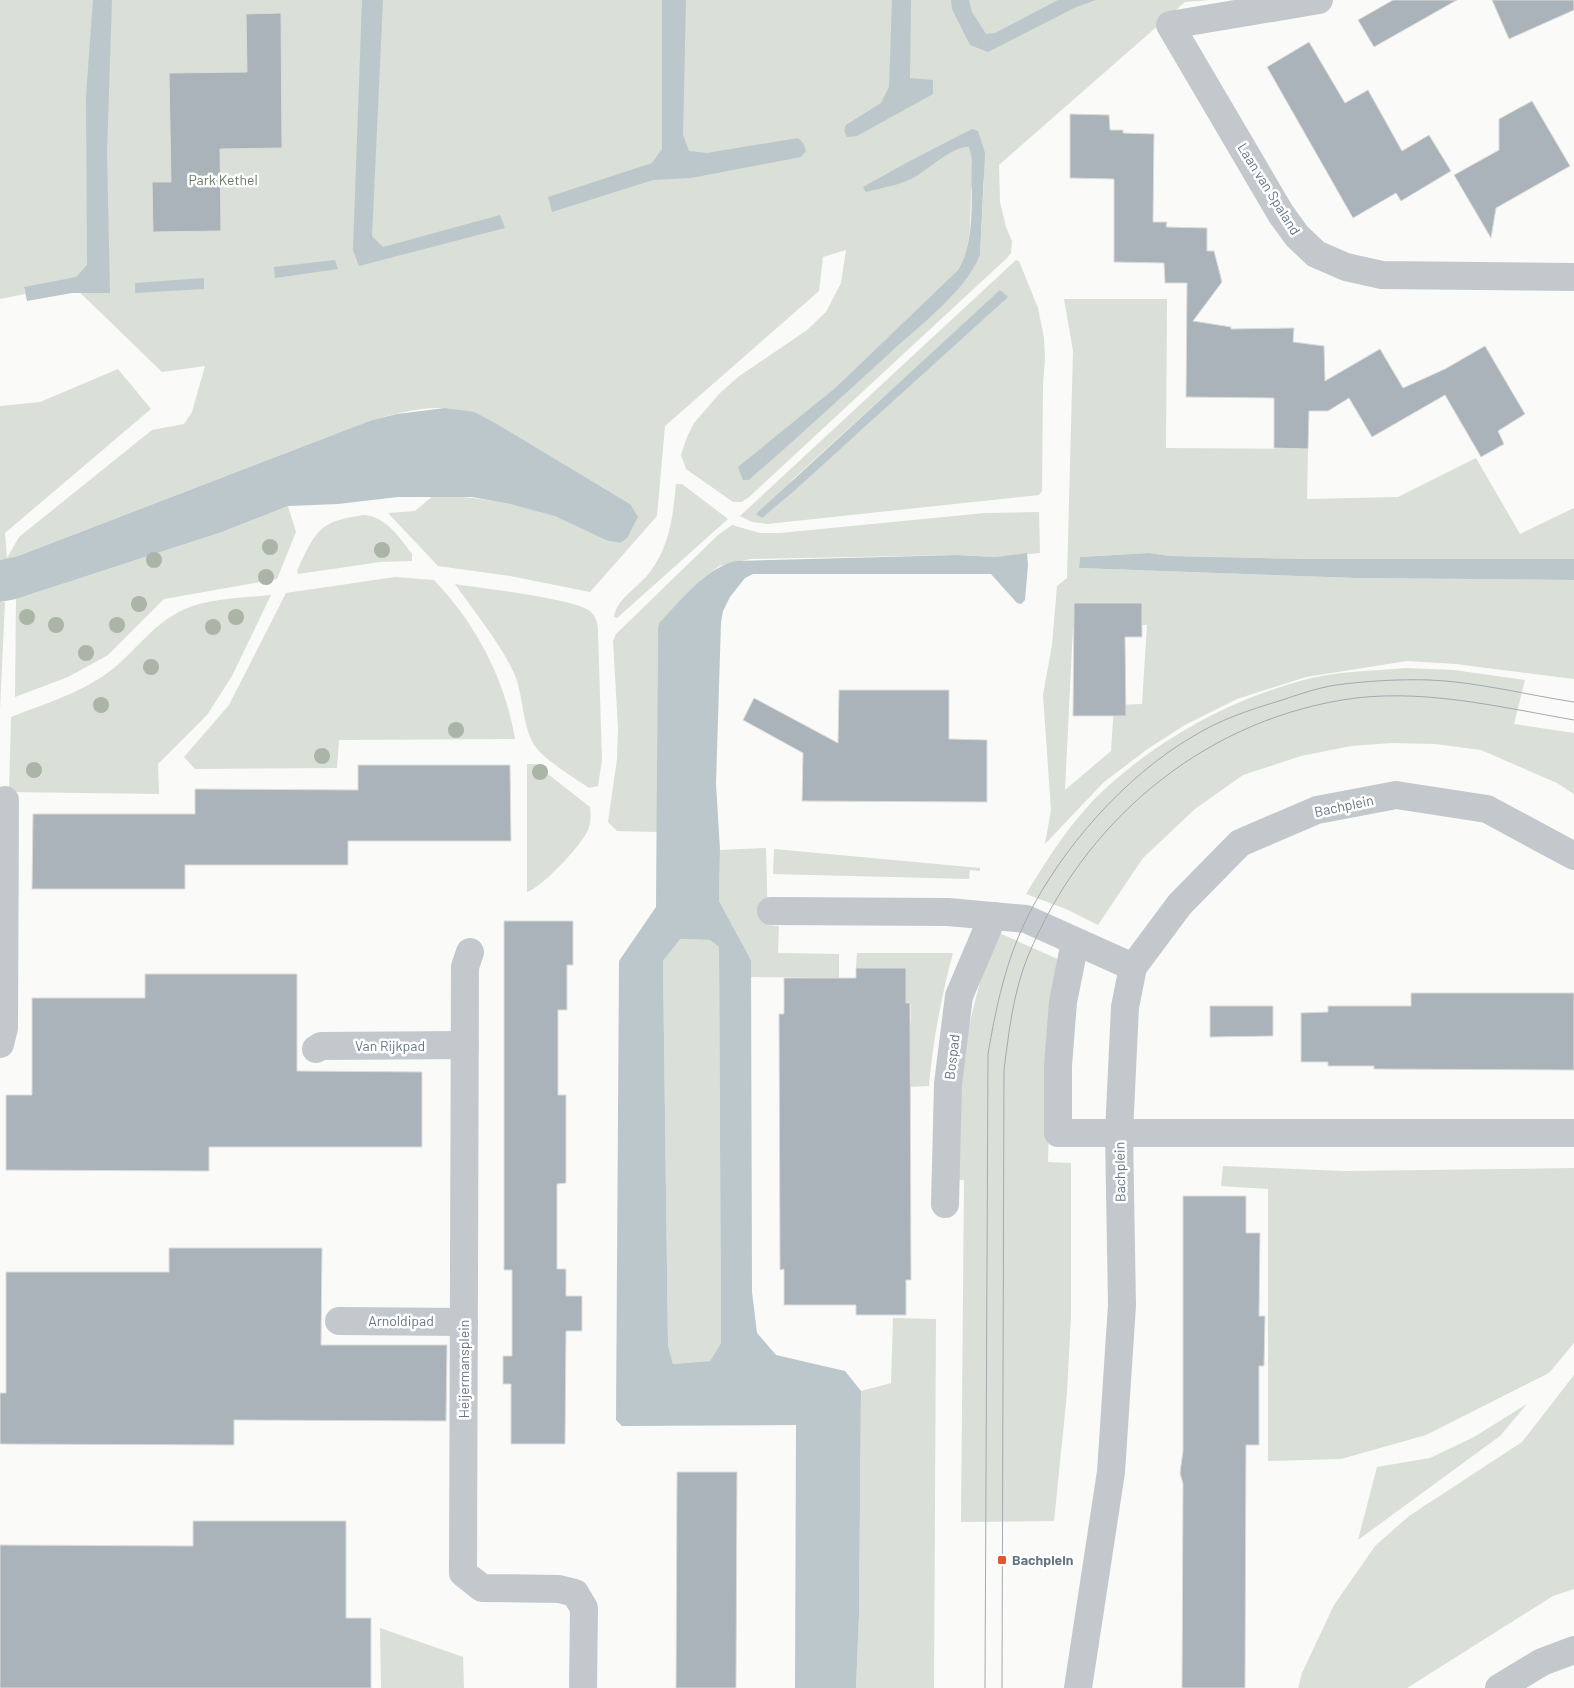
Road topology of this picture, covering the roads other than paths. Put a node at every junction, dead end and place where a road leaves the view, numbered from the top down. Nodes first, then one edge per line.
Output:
1 (1319, 0) edge
2 (1574, 277) edge
3 (5, 800) dead end
4 (1574, 856) edge
5 (771, 911) dead end
6 (993, 916) junction
7 (1075, 942) junction
8 (470, 952) dead end
9 (1133, 967) junction
10 (0, 1044) edge
11 (465, 1045) junction
12 (316, 1049) dead end
13 (1119, 1133) junction
14 (1574, 1133) edge
15 (945, 1204) dead end
16 (339, 1321) dead end
17 (464, 1322) junction
18 (1574, 1650) edge
19 (583, 1688) edge
20 (1078, 1688) edge
21 (1498, 1688) edge

1 - 2 street, Laan van Spaland
3 - 10 street
4 - 9 street, Bachplein
5 - 6 street
6 - 7 street
6 - 15 street, Bospad
7 - 9 street
7 - 13 street, Bachplein
8 - 11 street, Heijermansplein
9 - 13 street, Bachplein
11 - 12 street, Van Rijkpad
11 - 17 street, Heijermansplein
13 - 14 street, Bachplein
13 - 20 street, Bachplein
16 - 17 street, Arnoldipad
17 - 19 street, Heijermansplein
18 - 21 street

